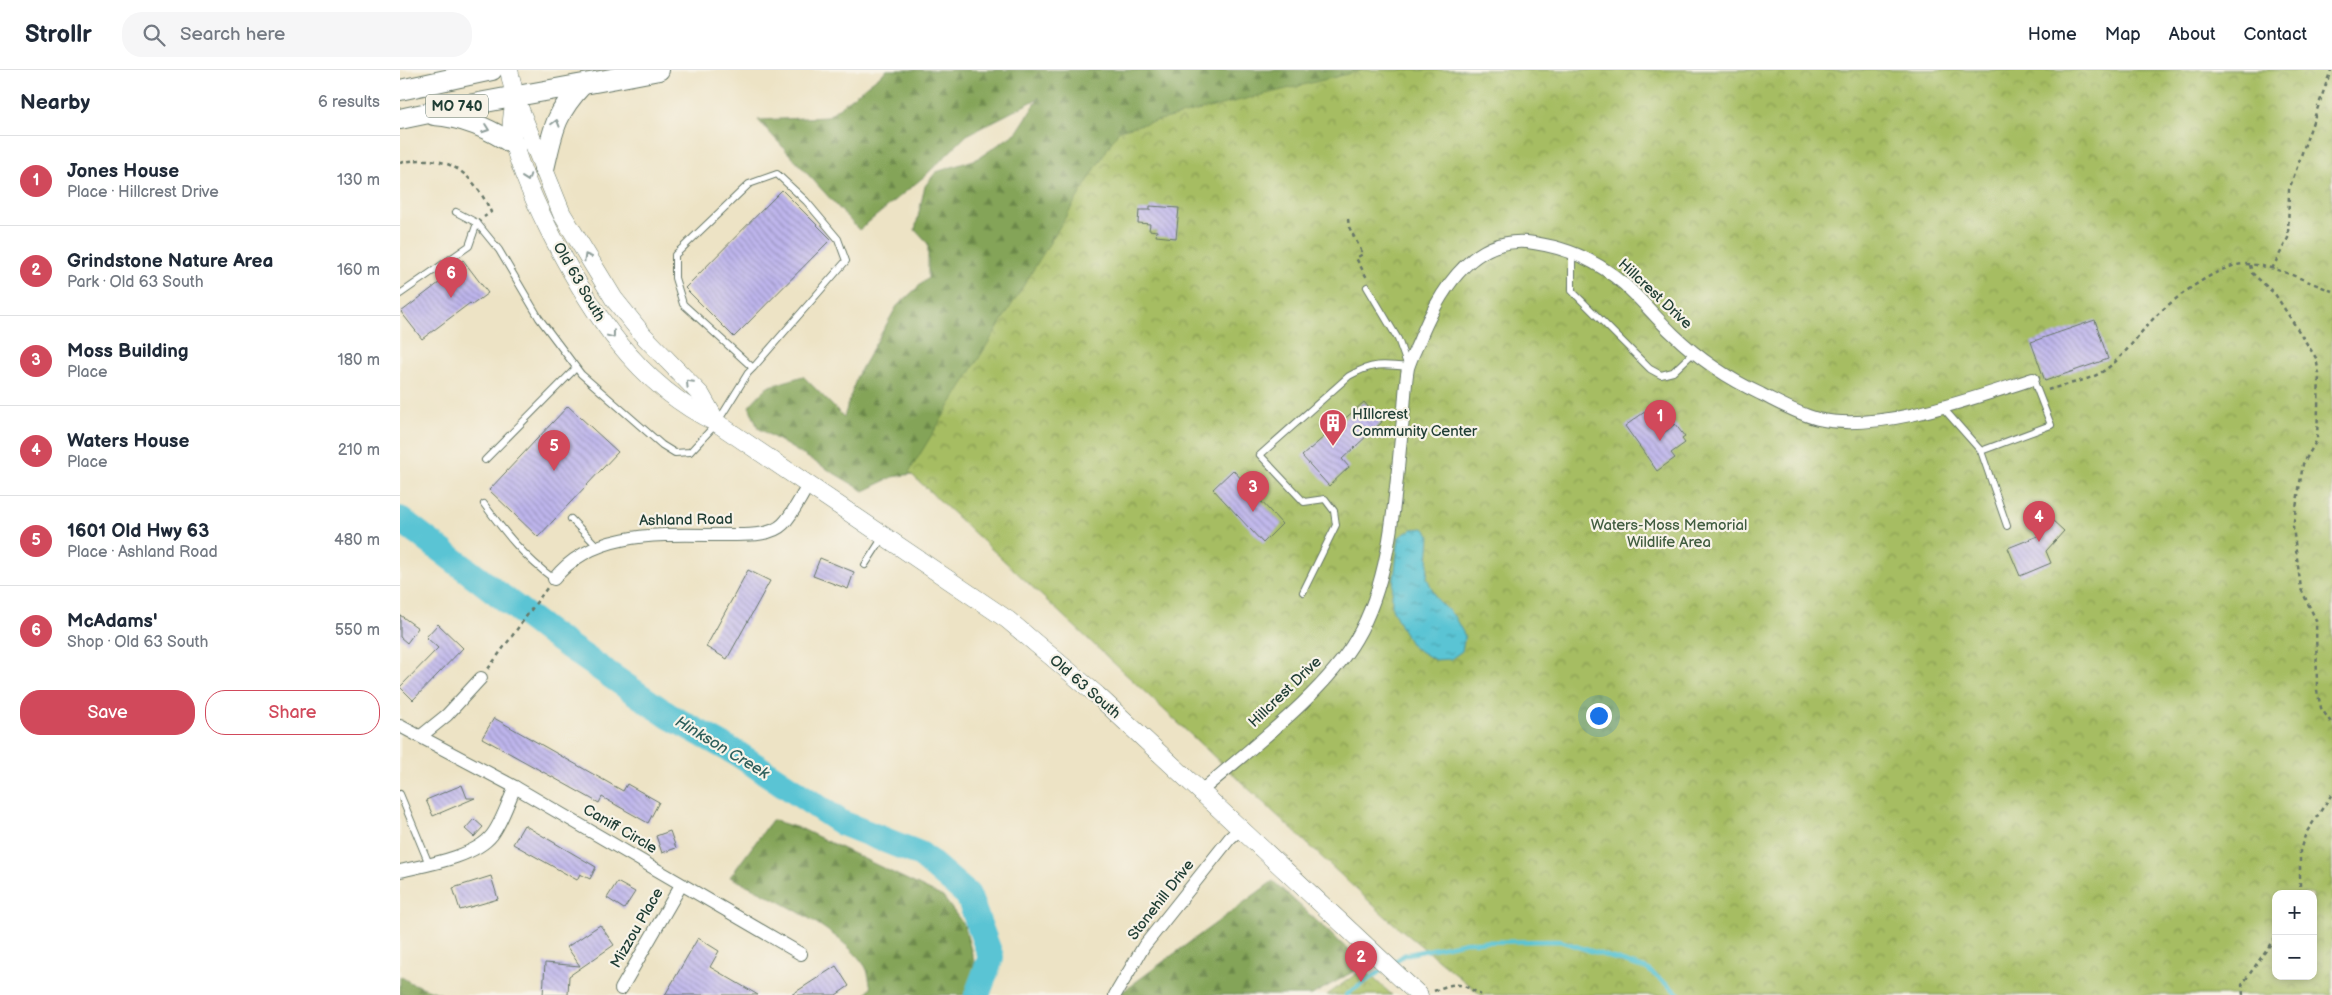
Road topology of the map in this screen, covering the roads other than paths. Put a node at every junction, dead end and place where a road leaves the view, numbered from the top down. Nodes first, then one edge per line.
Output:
1 (492, 70) edge
2 (509, 70) edge
3 (659, 70) edge
4 (451, 75) edge
5 (582, 85) junction
6 (400, 90) edge
7 (515, 97) junction
8 (422, 114) junction
9 (400, 119) edge
10 (516, 146) junction
11 (544, 169) junction
12 (456, 212) dead end
13 (477, 223) junction
14 (1572, 253) junction
15 (1367, 287) road end
16 (400, 294) edge
17 (1694, 352) junction
18 (1408, 367) junction
19 (576, 368) junction
20 (753, 368) junction
21 (2033, 379) joint
22 (1943, 408) junction
23 (717, 423) junction
24 (1980, 451) junction
25 (485, 460) dead end
26 (808, 486) junction
27 (484, 504) dead end
28 (571, 518) dead end
29 (2007, 526) dead end
30 (884, 535) junction
31 (598, 547) junction
32 (865, 565) dead end
33 (554, 579) joint
34 (1303, 592) dead end
35 (481, 678) dead end
36 (400, 726) edge
37 (421, 736) junction
38 (515, 786) junction
39 (1200, 792) junction
40 (400, 794) edge
41 (1240, 829) junction
42 (428, 864) junction
43 (400, 871) edge
44 (681, 884) junction
45 (801, 954) dead end
46 (621, 989) dead end
47 (1114, 995) edge
48 (1419, 995) edge

1 - 4 main road, MO 740
2 - 7 main road, Old 63 South
3 - 5 main road, MO 740
4 - 6 main road, MO 740
5 - 7 main road, MO 740
11 -> 5 main road
7 - 8 main road, MO 740
7 - 10 main road, Old 63 South
7 - 11 main road, Old 63 South
8 - 9 main road, MO 740
8 -> 10 main road
10 -> 23 main road, Old 63 South
23 -> 11 main road, Old 63 South
12 - 13 lane
13 - 16 lane
13 - 19 lane
14 - 17 street, Hillcrest Drive
14 - 17 lane
14 - 18 street, Hillcrest Drive
15 - 18 lane
17 - 22 street, Hillcrest Drive
18 - 34 lane
18 - 39 street, Hillcrest Drive
19 - 23 lane
19 - 25 lane
20 - 20 lane
20 - 23 lane
21 - 22 street, Hillcrest Drive
21 - 24 lane
22 - 24 lane
23 - 26 main road, Old 63 South
24 - 29 lane
26 - 30 main road, Old 63 South
26 - 31 street, Ashland Road
27 - 33 lane
28 - 31 lane
30 - 32 lane
30 - 39 main road, Old 63 South
31 - 33 street, Ashland Road
35 - 37 street
36 - 37 street
37 - 38 street, Caniff Circle
38 - 42 street
38 - 44 street, Caniff Circle
39 - 41 main road, Old 63 South
40 - 42 lane
41 - 47 street, Stonehill Drive
41 - 48 main road, Old 63 South
42 - 43 street
44 - 45 street, Caniff Circle
44 - 46 street, Mizzou Place

